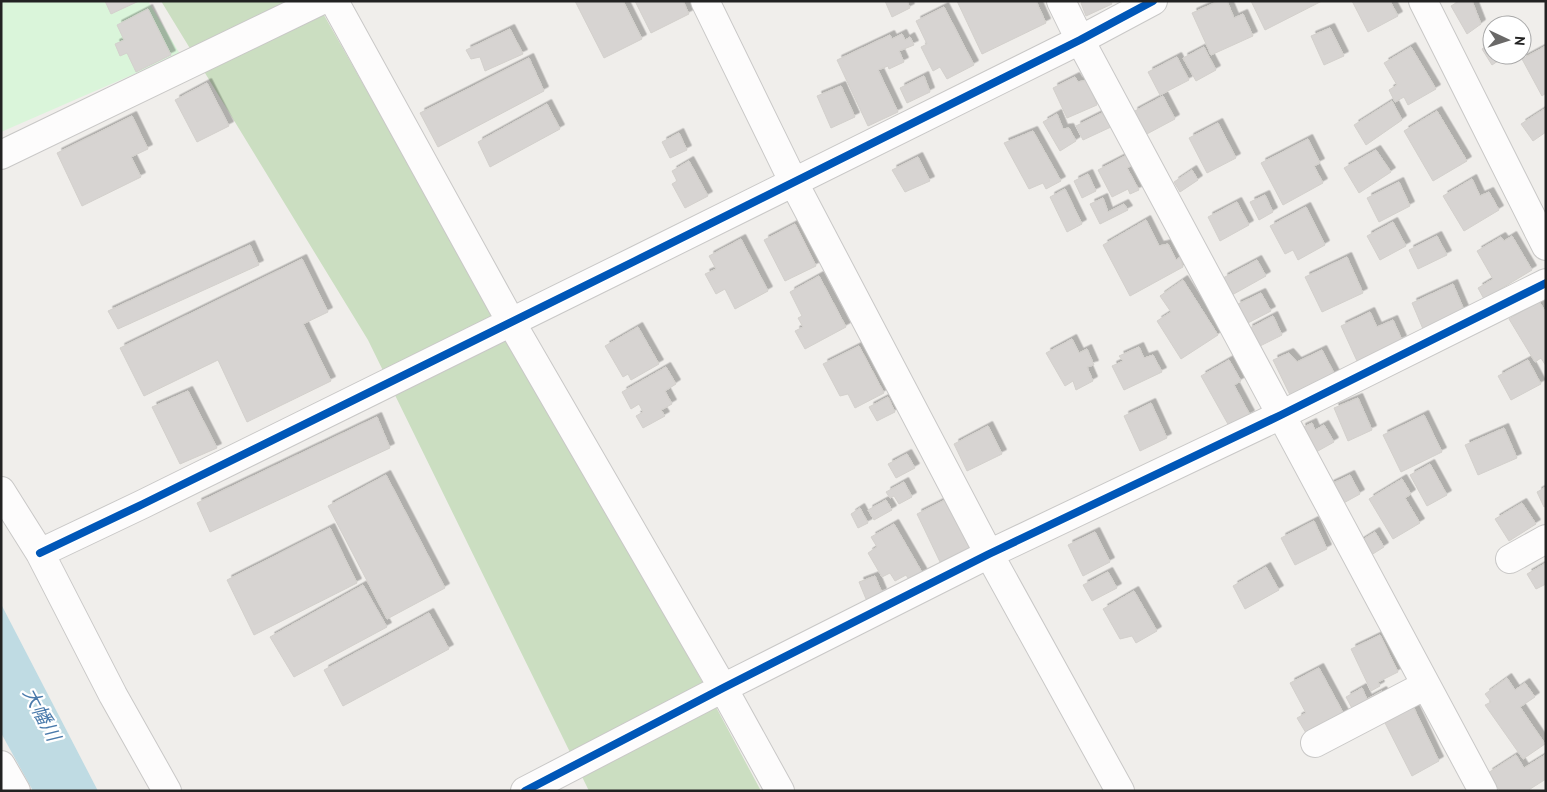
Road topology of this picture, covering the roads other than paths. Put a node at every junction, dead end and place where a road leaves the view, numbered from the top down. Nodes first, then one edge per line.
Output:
1 (320, 1) edge
2 (334, 1) edge
3 (705, 1) edge
4 (1061, 1) edge
5 (1153, 1) edge
6 (1424, 1) edge
7 (1080, 40) junction
8 (1, 155) edge
9 (794, 183) junction
10 (1546, 246) edge
11 (1546, 283) edge
12 (511, 322) junction
13 (1281, 415) junction
14 (1, 491) edge
15 (1546, 539) edge
16 (40, 553) junction
17 (989, 554) junction
18 (1510, 559) dead end
19 (1426, 685) junction
20 (723, 688) junction
21 (1315, 743) dead end
22 (1, 765) edge
23 (16, 791) edge
24 (167, 791) edge
25 (525, 791) edge
26 (780, 791) edge
27 (1120, 791) edge
28 (1483, 791) edge

1 - 8 street
2 - 12 street
3 - 9 street
4 - 7 street
5 - 7 street
6 - 10 street
7 - 9 street
7 - 13 street
9 - 12 street
9 - 17 street
11 - 13 street
12 - 16 street
12 - 20 street
13 - 17 street
13 - 19 street
14 - 16 street
15 - 18 street
16 - 24 street
17 - 20 street
17 - 27 street
19 - 21 street
19 - 28 street
20 - 25 street
20 - 26 street
22 - 23 street

